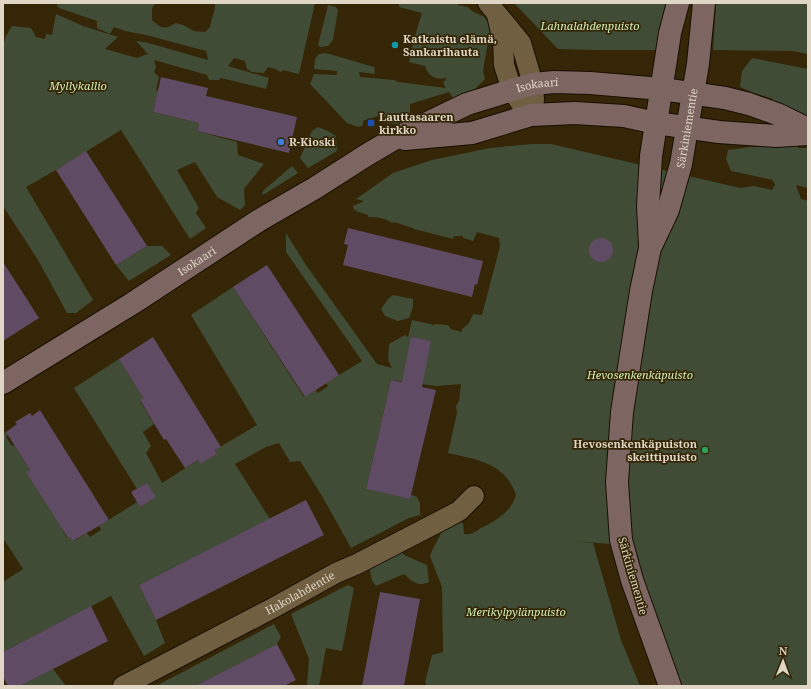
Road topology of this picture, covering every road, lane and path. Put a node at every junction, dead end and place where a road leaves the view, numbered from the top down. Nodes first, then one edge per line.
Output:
1 (678, 3) edge
2 (704, 3) edge
3 (492, 8) edge
4 (533, 84) junction
5 (662, 89) junction
6 (512, 90) junction
7 (693, 93) junction
8 (531, 115) junction
9 (656, 123) junction
10 (688, 128) junction
11 (808, 129) edge
12 (808, 134) edge
13 (392, 140) junction
14 (650, 248) junction
15 (3, 383) edge
16 (474, 496) dead end
17 (123, 686) edge
18 (670, 686) edge

1 - 5 street, Särkiniementie
2 - 7 street, Särkiniementie
3 - 4 street
3 - 6 street
4 - 5 street, Isokaari
4 - 6 street, Isokaari
4 - 8 street
5 - 7 street, Isokaari
5 - 9 street, Särkiniementie
6 - 8 street
6 - 13 street, Isokaari
7 - 10 street, Särkiniementie
7 - 11 street, Isokaari
8 - 9 street, Isokaari
8 - 13 street, Isokaari
9 - 10 street, Isokaari
9 - 14 street, Särkiniementie
10 - 12 street, Isokaari
10 - 14 street, Särkiniementie
13 - 15 street, Isokaari
14 - 18 street, Särkiniementie
16 - 17 street, Hakolahdentie

